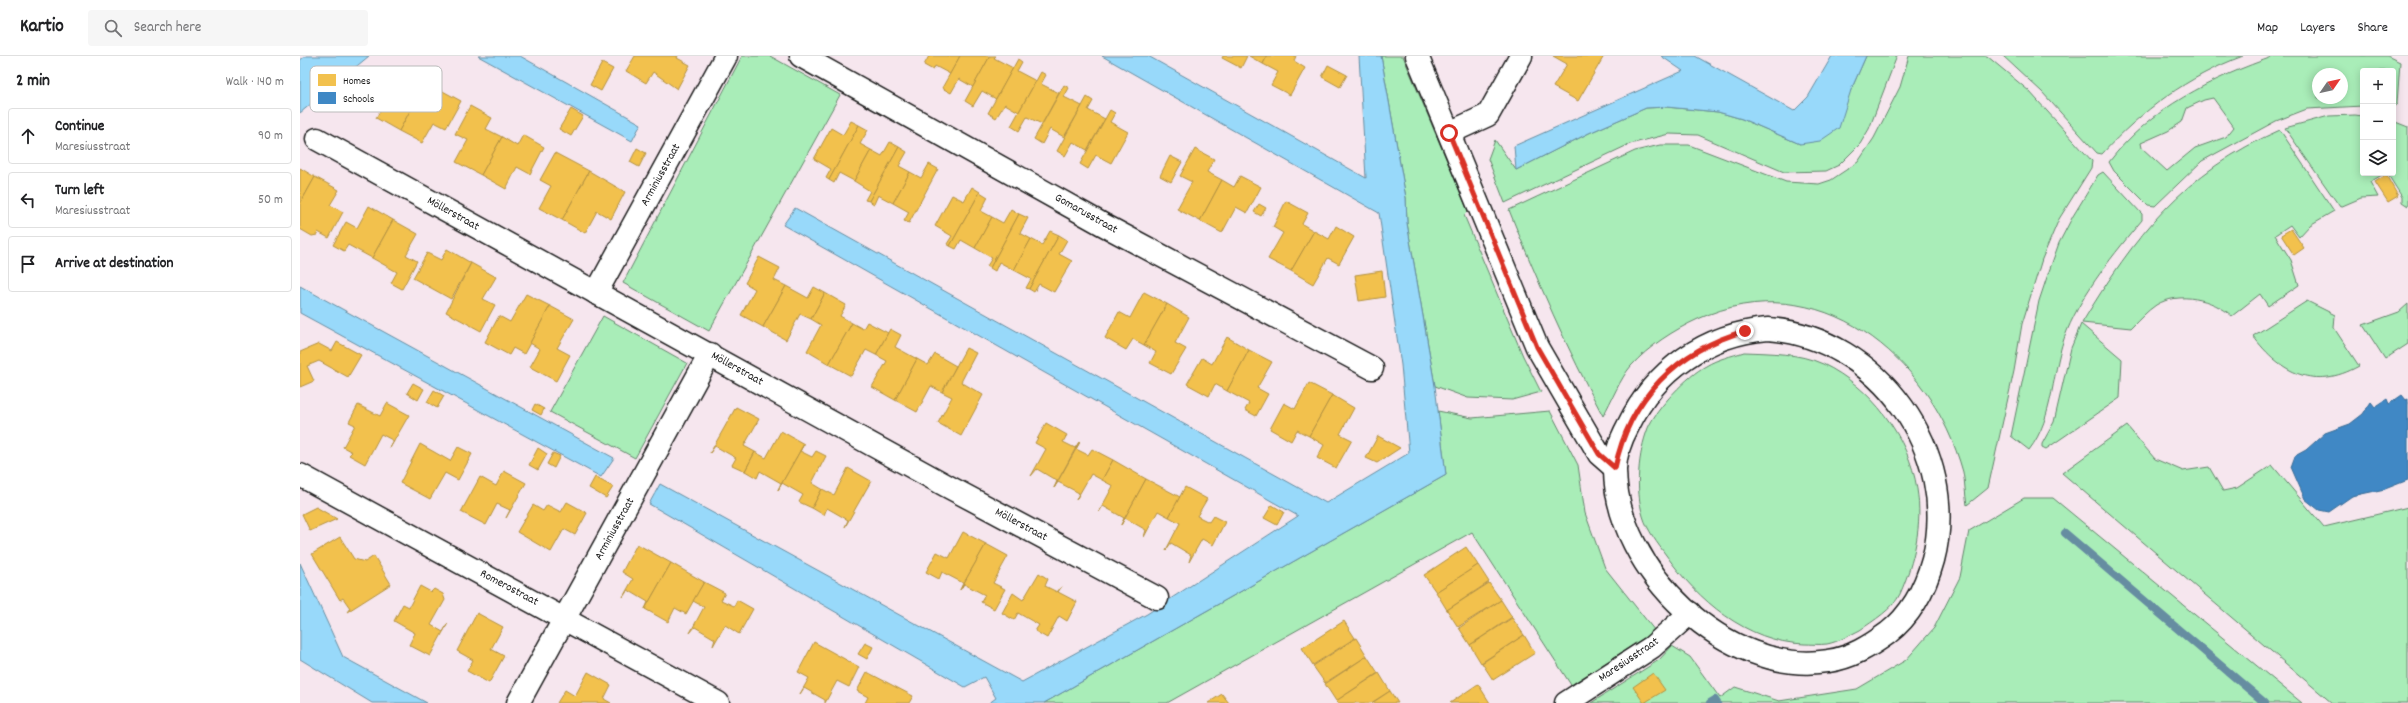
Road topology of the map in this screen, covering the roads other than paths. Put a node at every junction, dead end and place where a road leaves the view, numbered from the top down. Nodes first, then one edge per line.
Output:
1 (726, 56) edge
2 (801, 56) edge
3 (1416, 56) edge
4 (1521, 56) edge
5 (1449, 133) junction
6 (317, 139) dead end
7 (596, 293) junction
8 (710, 354) junction
9 (1372, 368) dead end
10 (1615, 468) junction
11 (300, 476) edge
12 (1157, 598) dead end
13 (1690, 613) junction
14 (565, 618) junction
15 (518, 703) edge
16 (718, 703) edge
17 (1566, 703) edge

1 - 7 street, Arminiusstraat
2 - 9 street, Gomarusstraat
3 - 5 street
4 - 5 street
5 - 10 street
6 - 7 street, Möllerstraat
7 - 8 street, Möllerstraat
8 - 12 street, Möllerstraat
8 - 14 street, Arminiusstraat
10 - 13 street
10 - 13 street
11 - 14 street, Romerostraat
13 - 17 street, Maresiusstraat
14 - 15 street, Arminiusstraat
14 - 16 street, Romerostraat

